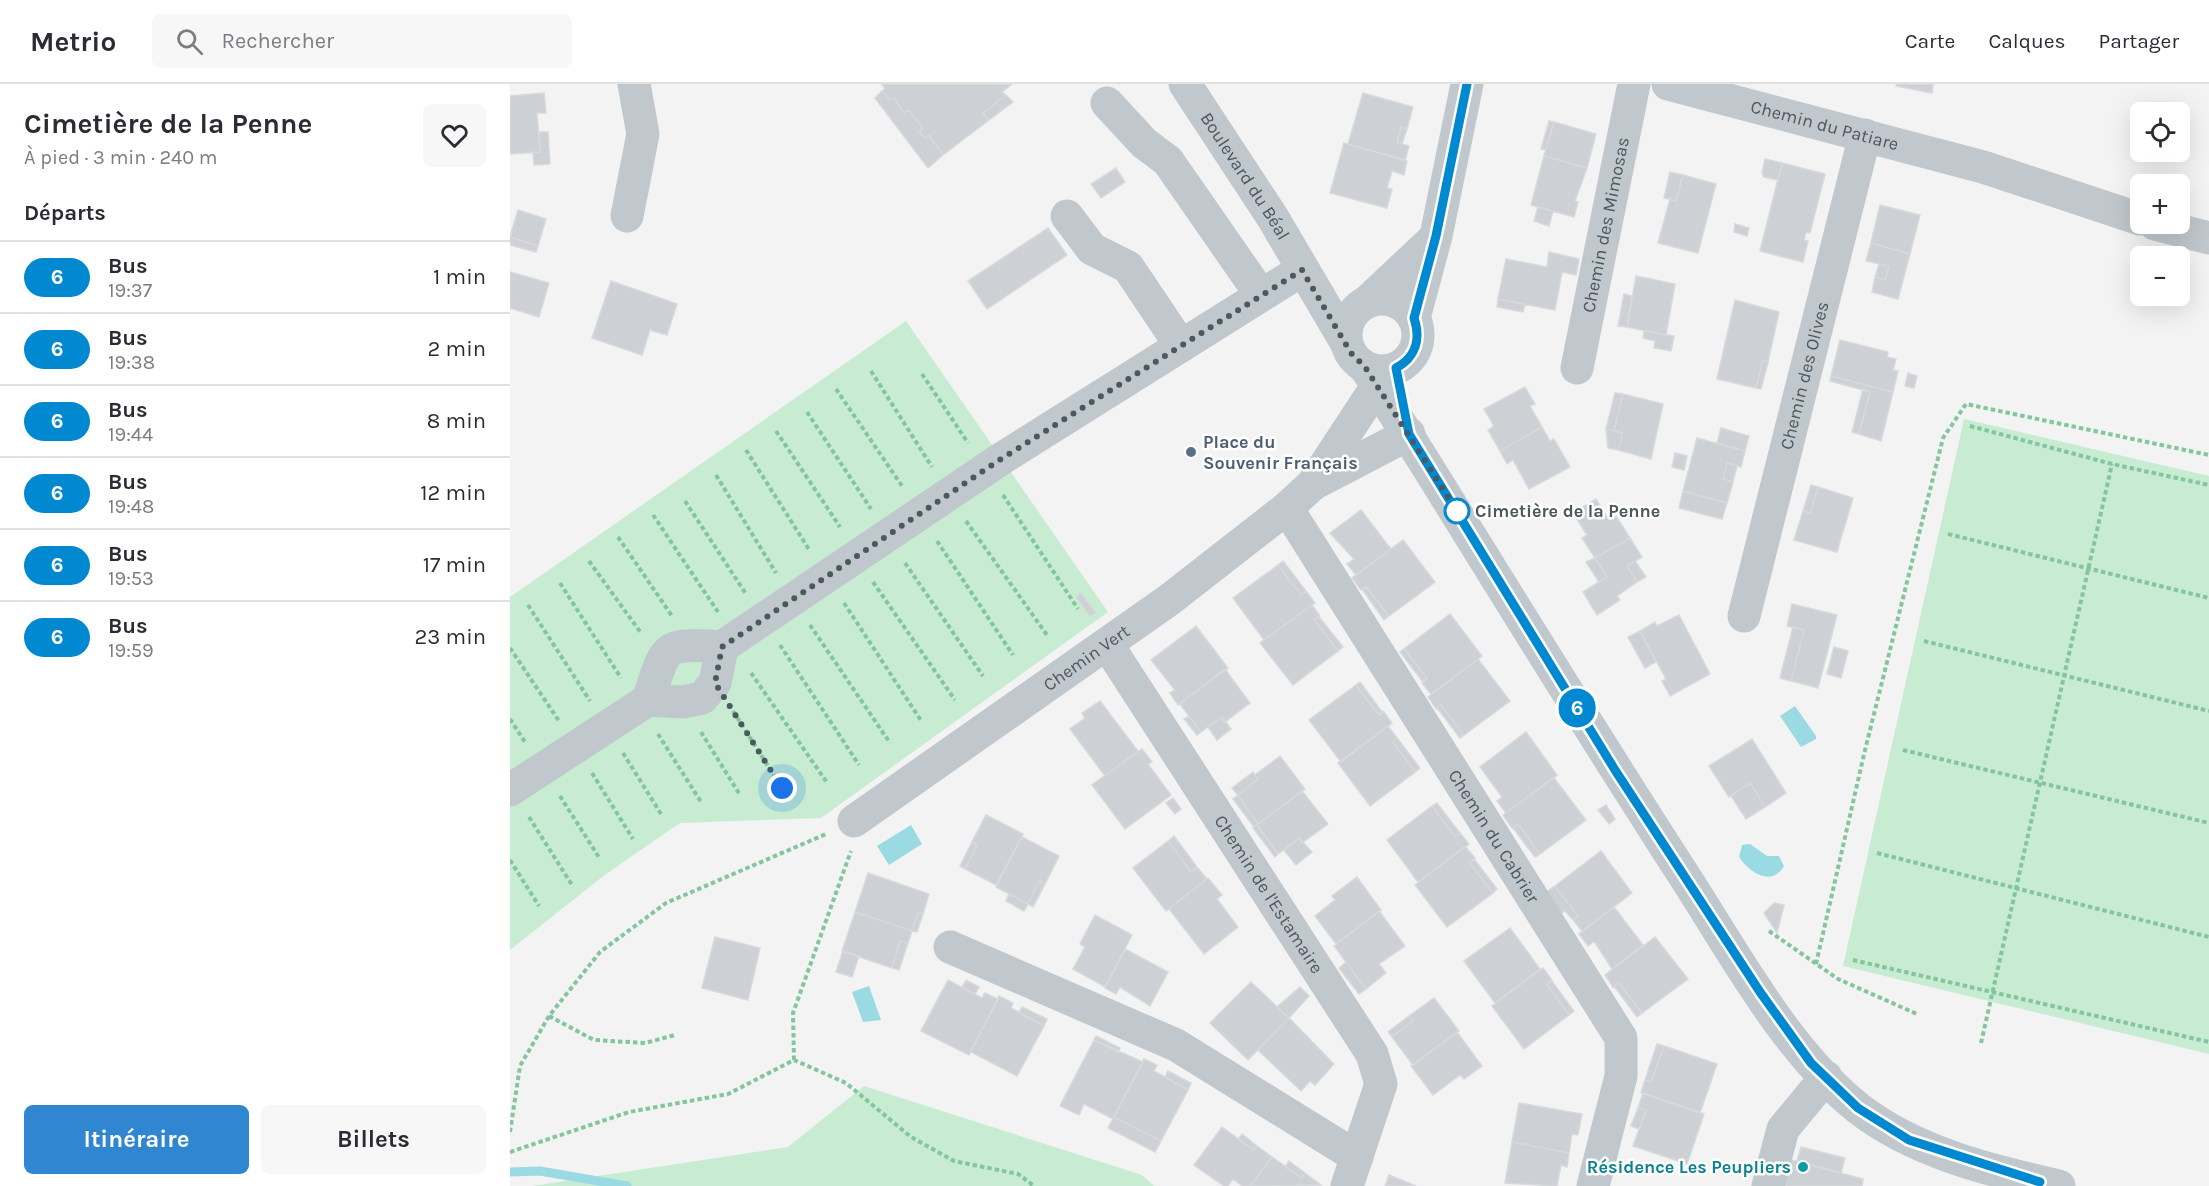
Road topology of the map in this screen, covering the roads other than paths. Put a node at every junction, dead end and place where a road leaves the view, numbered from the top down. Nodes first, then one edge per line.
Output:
1 (633, 84) edge
2 (1467, 84) edge
3 (1634, 84) edge
4 (1668, 84) edge
5 (1192, 89) edge
6 (1107, 104) dead end
7 (1865, 135) junction
8 (627, 216) dead end
9 (1067, 216) dead end
10 (2130, 216) edge
11 (2190, 233) edge
12 (1436, 236) junction
13 (2209, 238) edge
14 (1302, 270) junction
15 (1261, 295) junction
16 (1362, 306) junction
17 (1414, 318) junction
18 (1181, 346) junction
19 (1371, 366) junction
20 (1577, 368) dead end
21 (1409, 434) junction
22 (1312, 485) junction
23 (1287, 508) junction
24 (1744, 616) dead end
25 (729, 642) junction
26 (1107, 644) junction
27 (648, 699) junction
28 (511, 790) edge
29 (856, 832) road end
30 (950, 947) dead end
31 (1826, 1077) junction
32 (1352, 1172) edge
33 (1593, 1186) edge
34 (1768, 1186) edge
35 (2059, 1186) edge

1 - 8 street
2 - 12 street
3 - 20 street, Chemin des Mimosas
4 - 7 street, Chemin du Patiare
5 - 14 street, Boulevard du Béal
6 - 15 street
7 - 10 street, Chemin du Patiare
7 - 24 street, Chemin des Olives
9 - 18 street
11 - 13 street
12 - 16 street
12 - 17 street
14 - 15 street
14 - 16 street, Boulevard du Béal
14 - 19 street, Boulevard du Béal
15 - 18 street
16 - 17 street
16 - 19 street
17 - 19 street
18 - 25 street
19 - 21 street, Boulevard du Béal
19 - 22 street, Chemin Vert
21 - 22 street, Chemin Vert
21 - 31 street, Boulevard du Béal
22 - 23 street, Chemin Vert
23 - 26 street, Chemin Vert
23 - 33 street, Chemin du Cabrier
25 - 27 street
25 - 27 street
26 - 29 street, Chemin Vert
26 - 32 street, Chemin de l'Estamaire
27 - 28 street
30 - 32 street, Chemin de l'Estamaire
31 - 34 street
31 - 35 street, Boulevard du Béal

